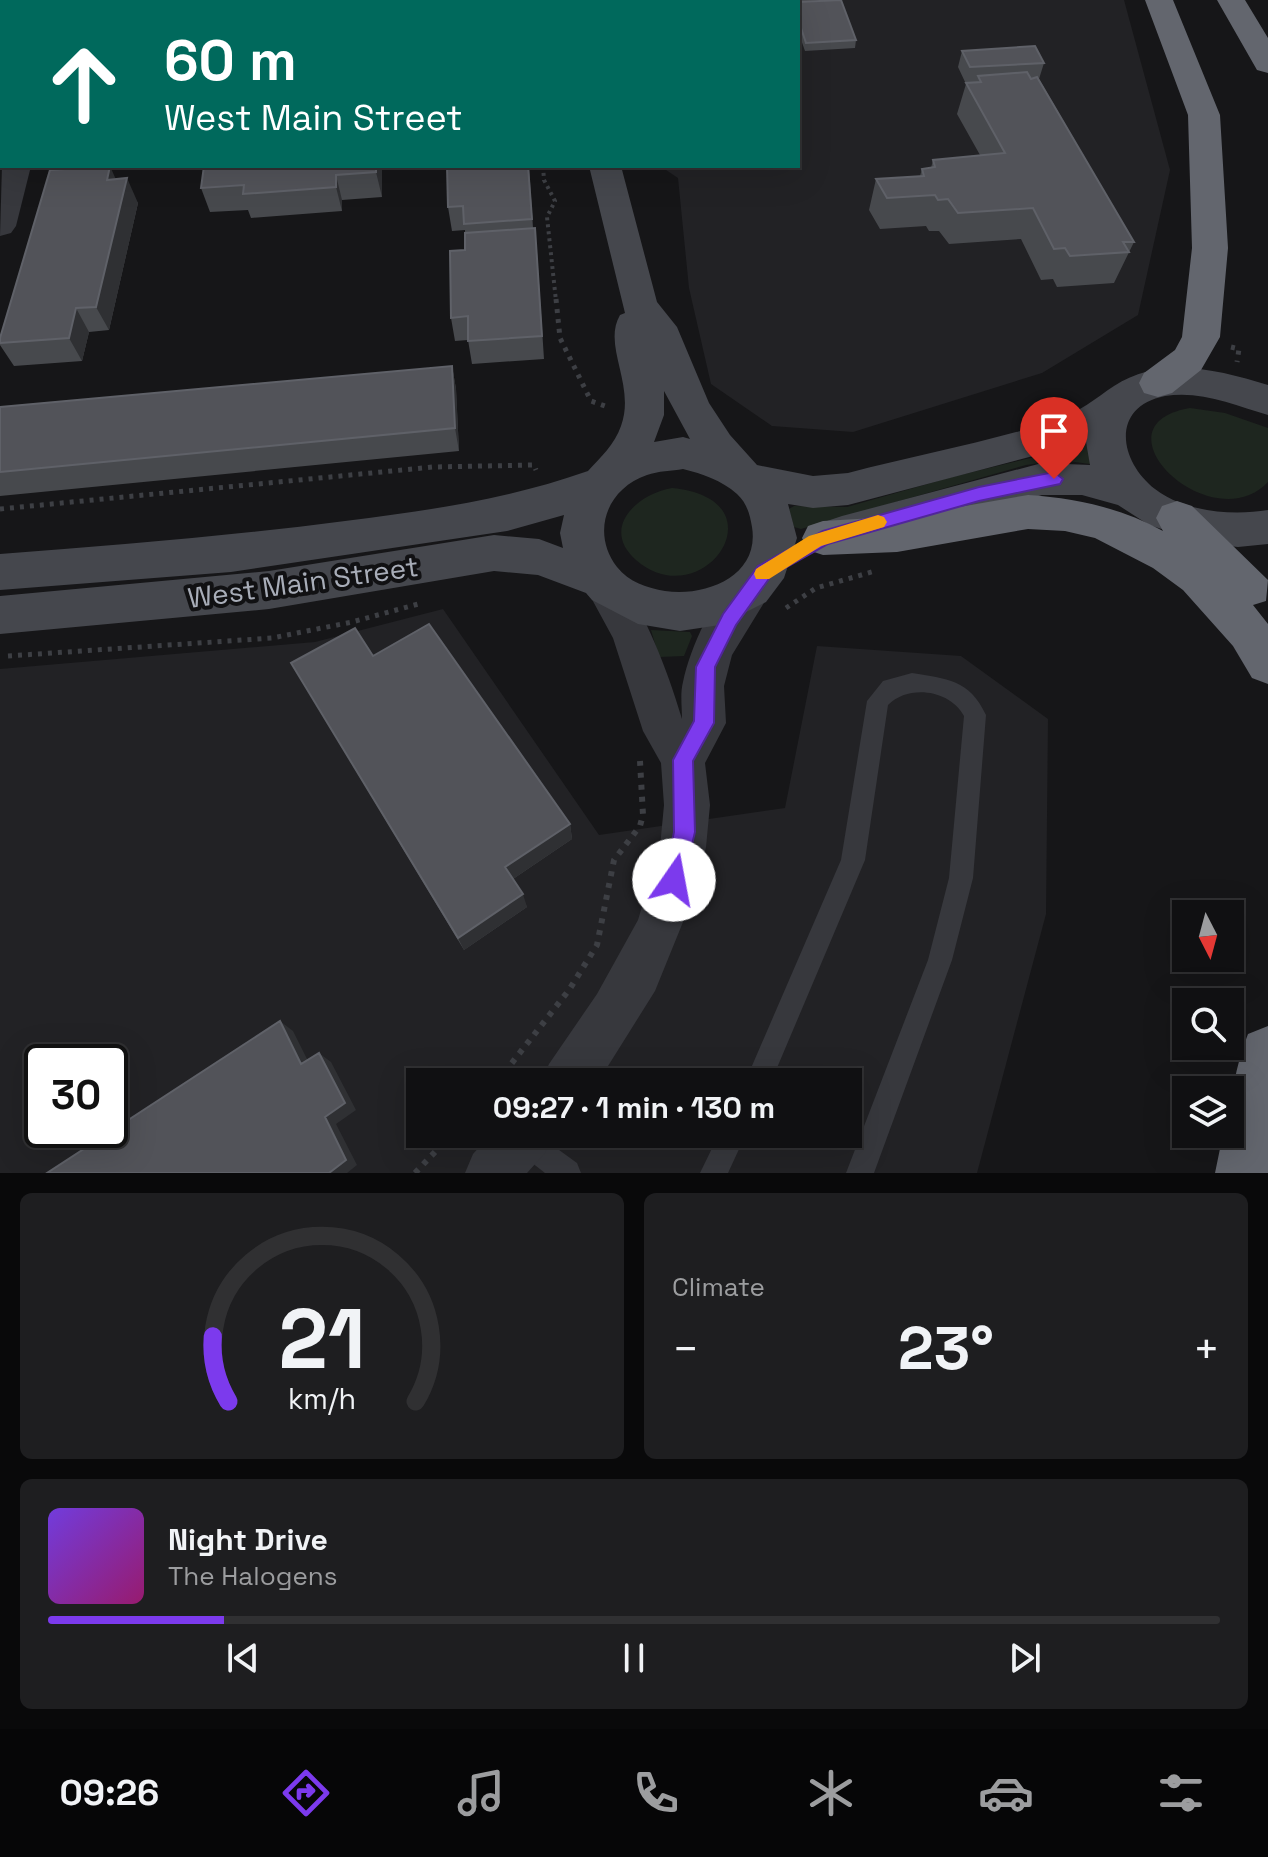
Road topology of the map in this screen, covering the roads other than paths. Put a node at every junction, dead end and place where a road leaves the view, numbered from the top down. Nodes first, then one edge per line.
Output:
1 (1159, 0) edge
2 (1231, 0) edge
3 (1268, 64) edge
4 (15, 168) edge
5 (605, 168) edge
6 (0, 226) edge
7 (640, 307) junction
8 (1158, 383) junction
9 (1268, 400) edge
10 (1113, 409) junction
11 (744, 475) junction
12 (607, 477) junction
13 (1132, 493) junction
14 (1177, 518) junction
15 (1268, 527) edge
16 (823, 538) junction
17 (0, 572) edge
18 (601, 580) junction
19 (767, 589) junction
20 (1268, 612) edge
21 (4, 635) edge
22 (1268, 664) edge
23 (661, 756) junction
24 (1268, 1054) edge
25 (576, 1068) edge
26 (765, 1068) edge
27 (726, 1148) edge
28 (513, 1149) edge
29 (567, 1173) edge
30 (714, 1173) edge
31 (860, 1173) edge
32 (1245, 1173) edge

1 - 8 highway
2 - 3 highway
4 - 6 street
5 - 7 main road
7 - 11 main road
7 - 12 main road
8 - 9 main road
8 - 10 main road
10 - 11 main road
10 - 13 main road
11 - 12 main road
11 - 19 main road
12 - 17 main road, West Main Street
12 - 18 main road
13 - 14 main road
13 - 16 main road
14 - 15 main road
14 - 20 highway
16 - 19 main road
16 - 22 highway
18 - 19 main road
18 - 21 main road, West Main Street
18 - 23 street
19 - 23 street
23 - 25 street
24 - 32 highway
26 - 31 lane
27 - 30 lane
28 - 29 lane

